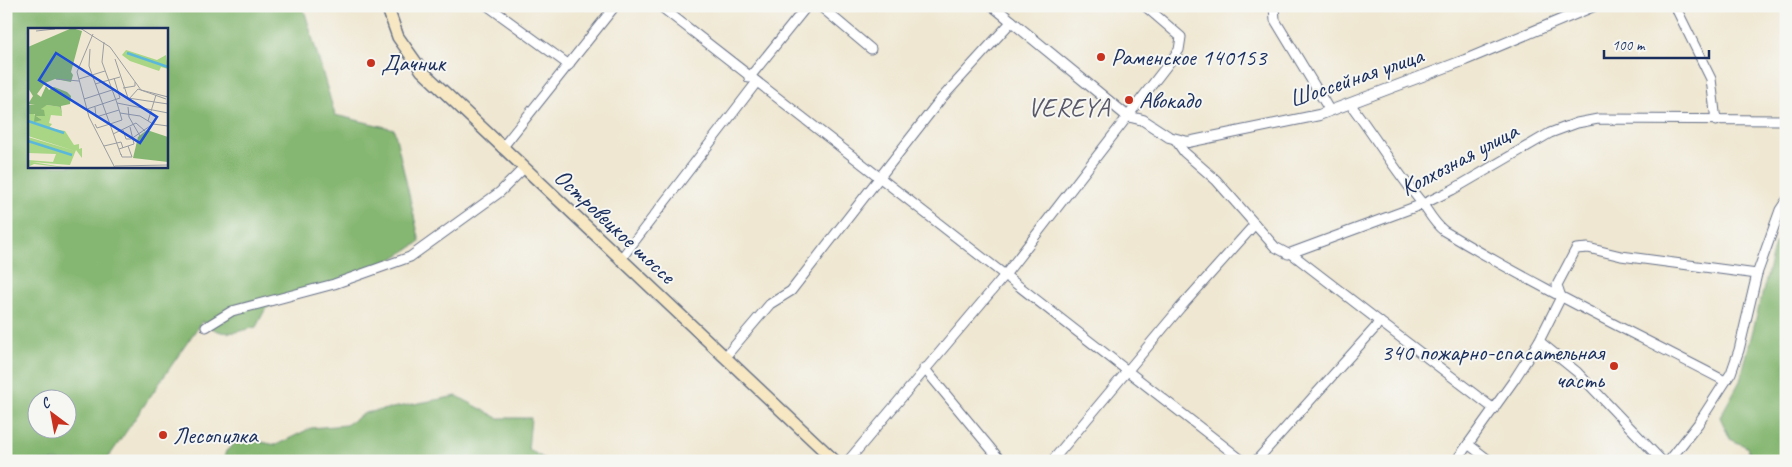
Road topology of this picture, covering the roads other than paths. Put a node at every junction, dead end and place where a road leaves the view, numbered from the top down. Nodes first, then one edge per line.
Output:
1 (387, 6) edge
2 (488, 6) edge
3 (615, 6) edge
4 (660, 6) edge
5 (808, 6) edge
6 (820, 6) edge
7 (993, 6) edge
8 (1145, 6) edge
9 (1274, 6) edge
10 (1594, 6) edge
11 (1675, 6) edge
12 (1012, 21) junction
13 (871, 49) dead end
14 (569, 65) junction
15 (752, 80) junction
16 (1351, 105) junction
17 (1330, 111) junction
18 (1126, 116) junction
19 (1786, 120) edge
20 (1716, 121) junction
21 (1175, 139) junction
22 (502, 148) junction
23 (524, 168) junction
24 (878, 178) junction
25 (1786, 201) edge
26 (1423, 204) junction
27 (1255, 224) junction
28 (1292, 254) junction
29 (620, 260) junction
30 (1757, 274) junction
31 (1005, 275) junction
32 (1561, 297) junction
33 (1379, 321) junction
34 (206, 327) dead end
35 (1539, 341) junction
36 (725, 357) junction
37 (924, 368) junction
38 (1129, 371) junction
39 (1725, 381) junction
40 (1494, 409) junction
41 (1468, 444) junction
42 (835, 461) edge
43 (848, 461) edge
44 (1001, 461) edge
45 (1052, 461) edge
46 (1243, 461) edge
47 (1256, 461) edge
48 (1456, 461) edge
49 (1490, 461) edge
50 (1662, 461) edge
51 (1669, 461) edge

1 - 22 main road, Островецкое шоссе
2 - 14 street
3 - 14 street
4 - 15 street
5 - 15 street
6 - 13 street
7 - 12 street
8 - 18 street
9 - 17 street
10 - 16 street, Шоссейная улица
11 - 20 street
12 - 18 street
12 - 24 street
14 - 22 street
15 - 24 street
15 - 29 street
16 - 17 street, Шоссейная улица
16 - 26 street
17 - 21 street, Шоссейная улица
18 - 21 street, Шоссейная улица
18 - 31 street
19 - 20 street, Колхозная улица
20 - 26 street, Колхозная улица
21 - 27 street
22 - 23 main road, Островецкое шоссе
23 - 29 main road, Островецкое шоссе
23 - 34 street
24 - 31 street
24 - 36 street
25 - 30 street
26 - 28 street, Колхозная улица
26 - 32 street
27 - 28 street
27 - 38 street
28 - 33 street
29 - 36 main road, Островецкое шоссе
30 - 32 street
30 - 39 street
31 - 37 street
31 - 38 street
32 - 35 street
32 - 39 street
33 - 40 street
33 - 47 street
35 - 40 street
35 - 50 street
36 - 42 main road, Островецкое шоссе
37 - 43 street
37 - 44 street
38 - 45 street
38 - 46 street
39 - 51 street
40 - 41 street
41 - 48 street
41 - 49 street

